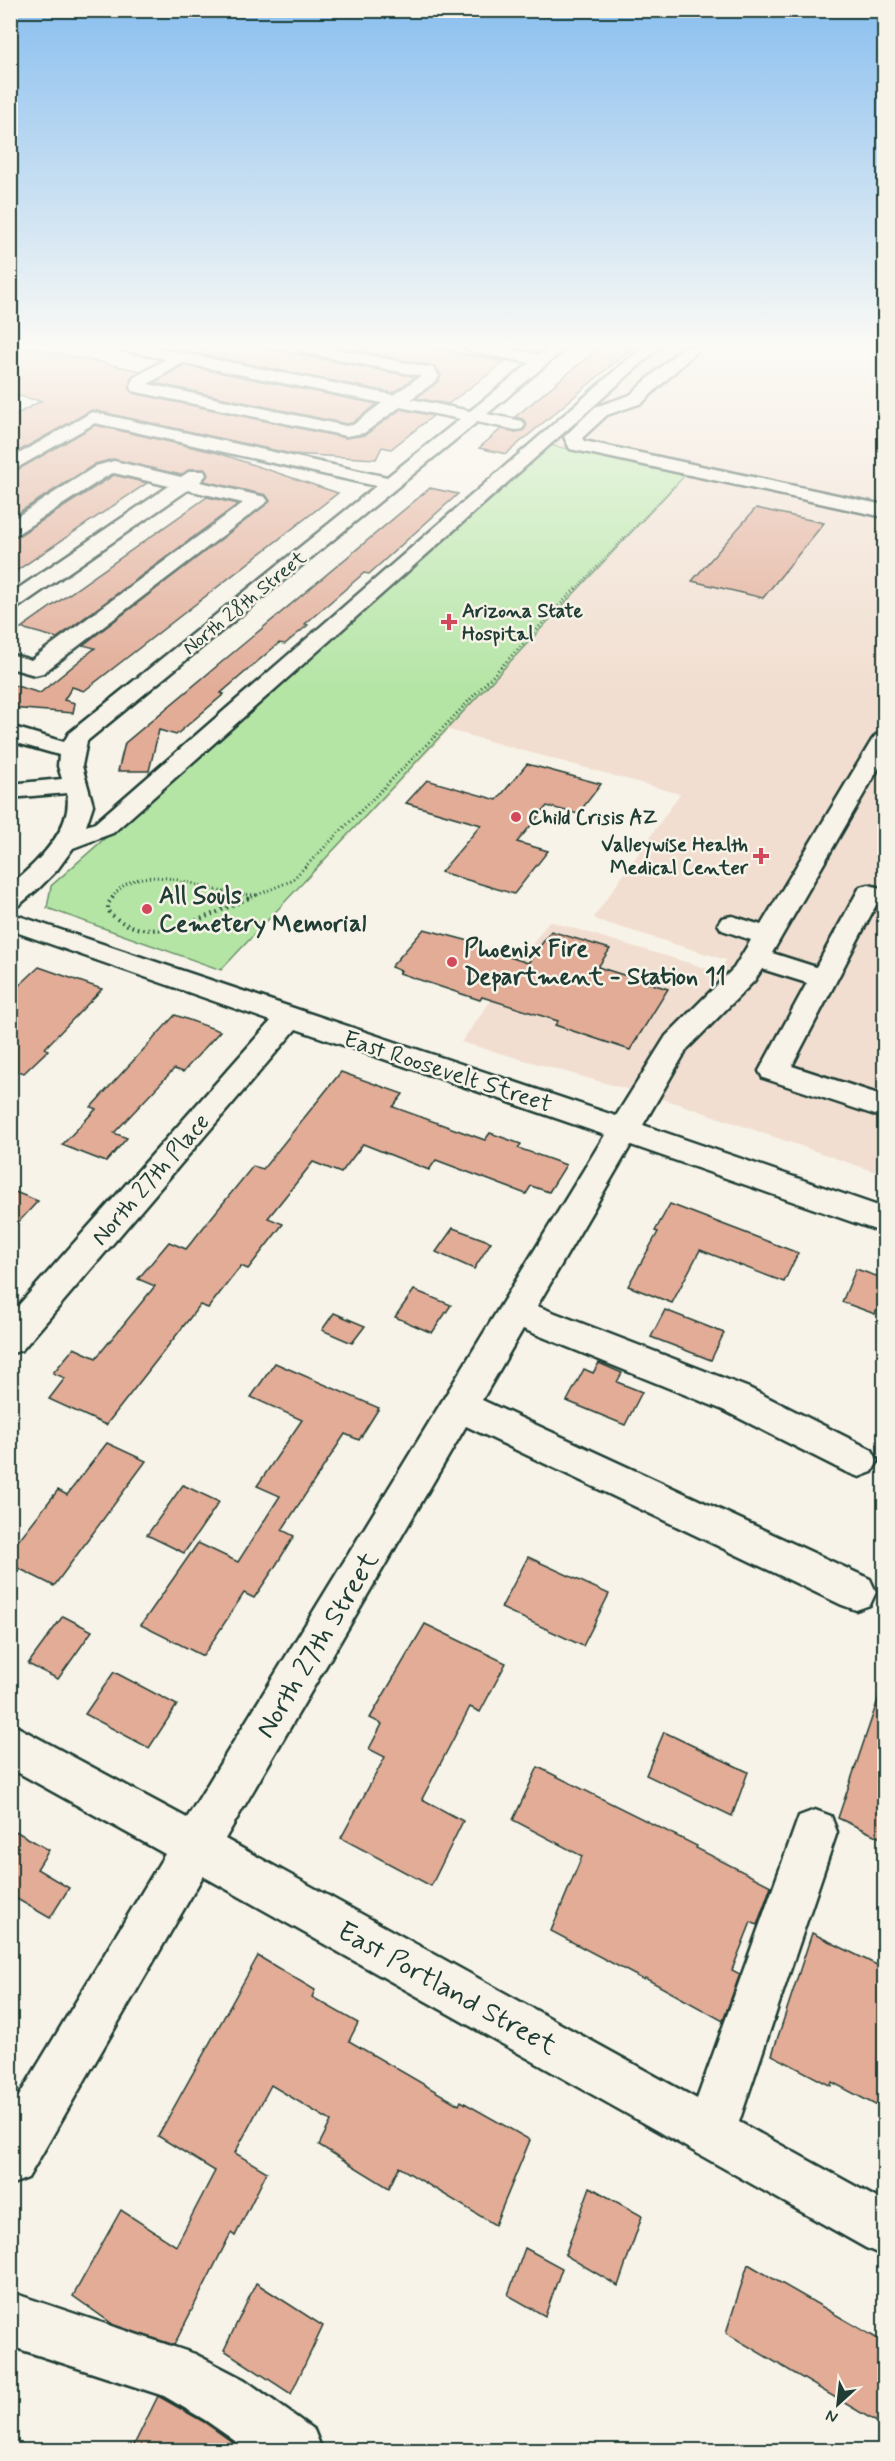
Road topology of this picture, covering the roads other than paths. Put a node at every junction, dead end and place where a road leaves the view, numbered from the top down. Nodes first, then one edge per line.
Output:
1 (216, 462) edge
2 (294, 462) edge
3 (416, 462) edge
4 (521, 462) edge
5 (650, 462) edge
6 (186, 483) junction
7 (390, 483) junction
8 (885, 511) edge
9 (10, 530) edge
10 (10, 604) edge
11 (10, 661) edge
12 (10, 733) edge
13 (885, 740) edge
14 (70, 751) junction
15 (75, 785) junction
16 (10, 791) edge
17 (67, 842) junction
18 (877, 895) edge
19 (10, 899) edge
20 (10, 921) edge
21 (732, 924) dead end
22 (762, 947) junction
23 (823, 979) junction
24 (290, 1018) junction
25 (885, 1107) edge
26 (625, 1130) junction
27 (885, 1221) edge
28 (516, 1312) junction
29 (10, 1340) edge
30 (459, 1406) junction
31 (859, 1461) dead end
32 (856, 1592) dead end
33 (10, 1744) edge
34 (815, 1832) dead end
35 (195, 1847) junction
36 (710, 2132) junction
37 (10, 2160) edge
38 (885, 2230) edge
39 (10, 2319) edge
40 (294, 2451) edge

1 - 6 street
2 - 7 street
3 - 7 street, North 28th Street
4 - 17 street
5 - 8 street
6 - 9 street
6 - 10 street
6 - 11 street
7 - 14 street, North 28th Street
12 - 14 street
13 - 22 street, North 27th Street
14 - 15 street
15 - 16 street
15 - 17 street
17 - 19 street
18 - 23 street
20 - 24 street, East Roosevelt Street
21 - 22 street
22 - 23 street
22 - 26 street, North 27th Street
23 - 25 street
24 - 26 street, East Roosevelt Street
24 - 29 street, North 27th Place
26 - 27 street, East Roosevelt Street
26 - 28 street, North 27th Street
28 - 30 street, North 27th Street
28 - 31 street
30 - 32 street
30 - 35 street, North 27th Street
33 - 35 street, East Portland Street
34 - 36 street
35 - 36 street, East Portland Street
35 - 37 street, North 27th Street
36 - 38 street, East Portland Street
39 - 40 street

